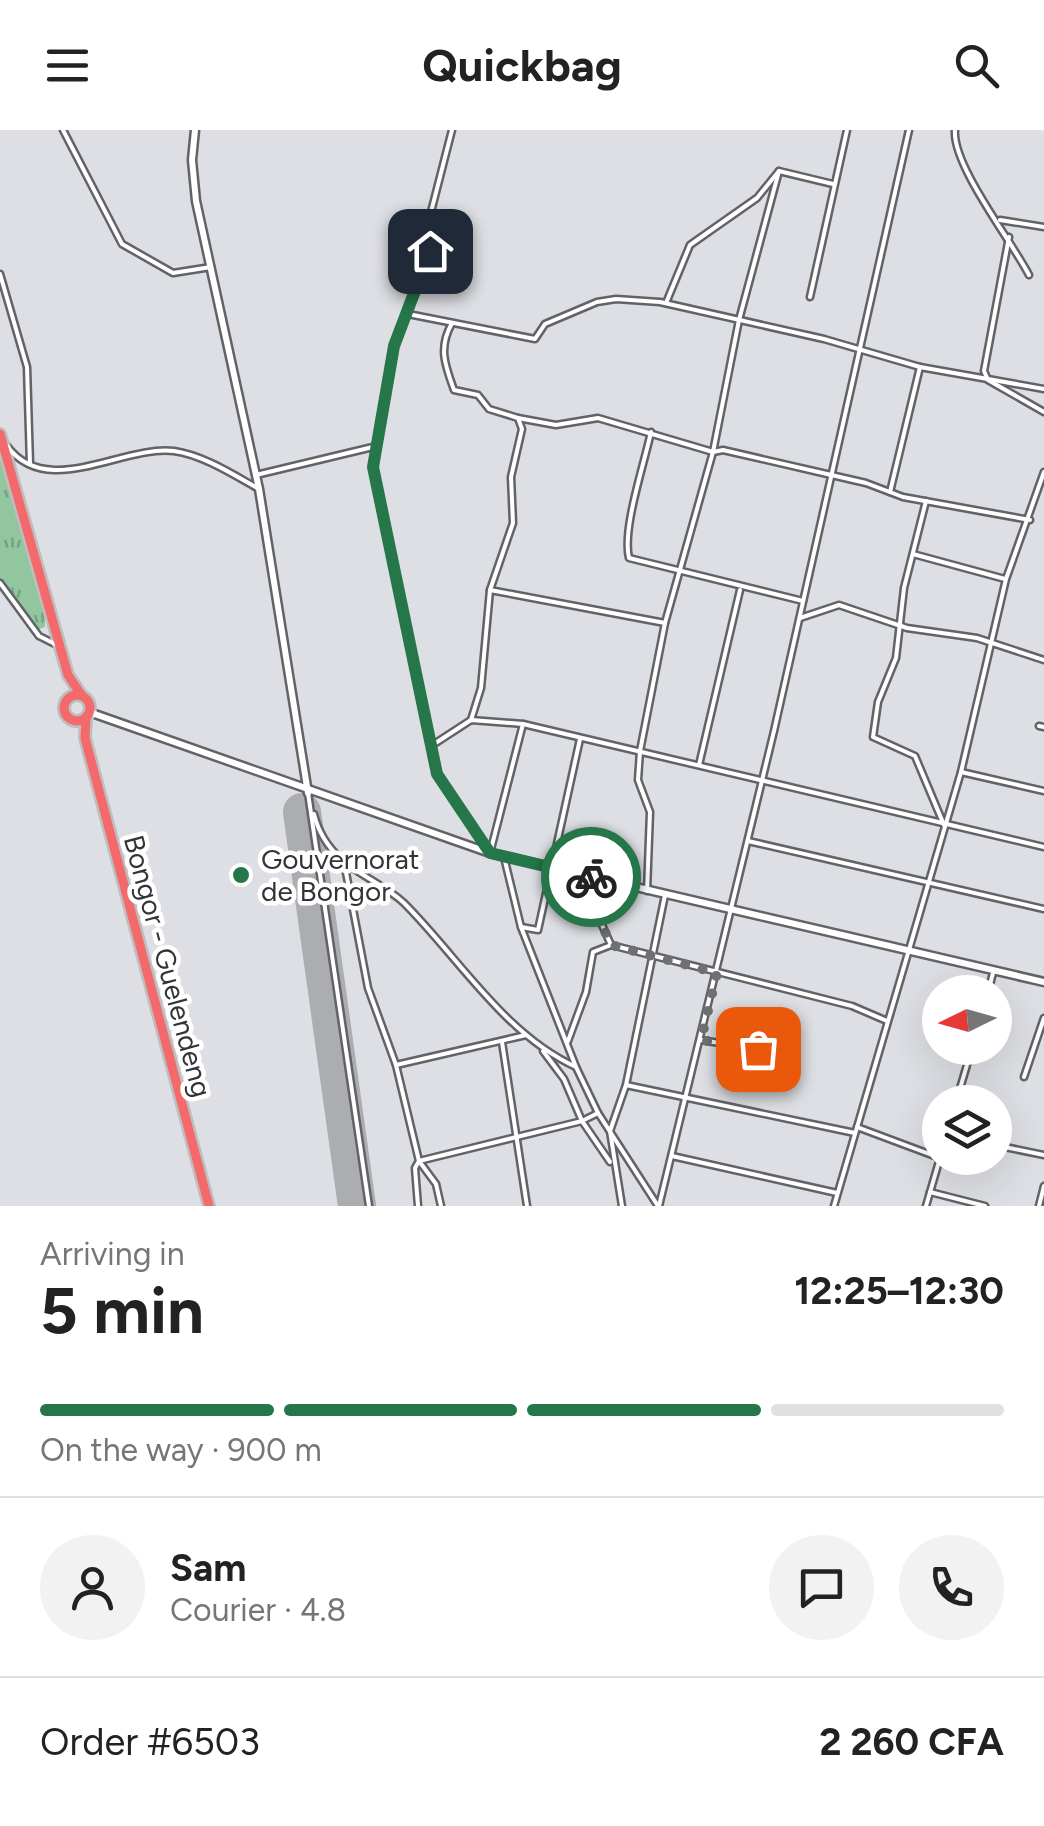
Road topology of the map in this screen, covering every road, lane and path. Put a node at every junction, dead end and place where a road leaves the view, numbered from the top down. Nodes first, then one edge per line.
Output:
1 (63, 130) edge
2 (194, 130) edge
3 (452, 130) edge
4 (847, 130) edge
5 (909, 130) edge
6 (955, 130) edge
7 (779, 171) junction
8 (834, 184) junction
9 (999, 220) junction
10 (1044, 228) edge
11 (1009, 237) junction
12 (211, 267) junction
13 (0, 274) edge
14 (1029, 275) dead end
15 (810, 297) dead end
16 (666, 303) junction
17 (408, 314) junction
18 (739, 320) junction
19 (452, 323) junction
20 (859, 352) junction
21 (920, 367) junction
22 (988, 380) junction
23 (1044, 389) edge
24 (1044, 412) edge
25 (518, 418) junction
26 (0, 432) edge
27 (651, 432) junction
28 (377, 446) junction
29 (713, 452) junction
30 (30, 464) junction
31 (1044, 472) edge
32 (256, 475) junction
33 (830, 477) junction
34 (258, 488) junction
35 (890, 492) junction
36 (926, 501) junction
37 (1030, 520) junction
38 (912, 554) junction
39 (682, 572) junction
40 (1006, 579) junction
41 (0, 583) edge
42 (740, 589) junction
43 (490, 590) junction
44 (803, 600) junction
45 (799, 618) junction
46 (666, 623) junction
47 (898, 624) junction
48 (993, 644) junction
49 (59, 646) junction
50 (1044, 660) edge
51 (68, 675) junction
52 (82, 696) junction
53 (66, 702) junction
54 (88, 715) junction
55 (71, 720) junction
56 (471, 720) junction
57 (523, 724) junction
58 (84, 738) junction
59 (580, 738) junction
60 (431, 746) junction
61 (640, 751) junction
62 (699, 765) junction
63 (961, 772) junction
64 (762, 780) junction
65 (1044, 791) edge
66 (308, 793) junction
67 (944, 826) junction
68 (748, 841) junction
69 (1044, 847) edge
70 (490, 853) junction
71 (504, 856) junction
72 (344, 862) junction
73 (551, 868) junction
74 (930, 880) junction
75 (610, 882) junction
76 (647, 891) junction
77 (665, 895) junction
78 (1044, 909) edge
79 (730, 911) junction
80 (521, 927) junction
81 (611, 945) junction
82 (910, 952) junction
83 (653, 957) junction
84 (994, 971) junction
85 (717, 973) junction
86 (993, 975) edge
87 (1044, 982) edge
88 (1044, 1018) edge
89 (888, 1021) junction
90 (526, 1035) junction
91 (701, 1040) junction
92 (502, 1042) junction
93 (568, 1042) junction
94 (542, 1048) junction
95 (781, 1053) dead end
96 (396, 1065) junction
97 (576, 1067) junction
98 (1024, 1078) dead end
99 (626, 1086) junction
100 (687, 1098) junction
101 (598, 1113) junction
102 (582, 1121) junction
103 (856, 1130) junction
104 (610, 1132) junction
105 (515, 1137) junction
106 (1012, 1148) edge
107 (922, 1152) edge
108 (1044, 1155) edge
109 (672, 1156) junction
110 (420, 1161) junction
111 (613, 1166) junction
112 (935, 1175) edge
113 (1044, 1186) edge
114 (930, 1192) junction
115 (837, 1194) junction
116 (209, 1206) edge
117 (369, 1206) edge
118 (418, 1206) edge
119 (441, 1206) edge
120 (527, 1206) edge
121 (622, 1206) edge
122 (658, 1206) edge
123 (834, 1206) edge
124 (926, 1206) edge
125 (985, 1206) edge
126 (1039, 1206) edge

1 - 12 street
2 - 12 street
3 - 17 street
4 - 8 street
5 - 20 street
6 - 9 street
7 - 8 street
7 - 16 street
7 - 18 street
8 - 15 street
9 - 10 street
9 - 11 street
11 - 14 street
11 - 22 street
12 - 32 street
13 - 30 street
16 - 18 street
16 - 19 street
17 - 19 street
17 - 28 street
18 - 20 street
18 - 29 street
19 - 25 street
20 - 21 street
20 - 33 street
21 - 22 street
21 - 35 street
22 - 23 street
22 - 24 street
25 - 27 street
25 - 43 street
26 - 30 street
26 - 49 highway
27 - 29 street
27 - 39 street
28 - 32 street
28 - 60 street
29 - 33 street
29 - 39 street
30 - 34 street
31 - 37 street
32 - 34 street
33 - 35 street
33 - 44 street
34 - 66 street
35 - 36 street
36 - 37 street
36 - 38 street
37 - 40 street
38 - 40 street
38 - 47 street
39 - 42 street
39 - 46 street
40 - 48 street
41 - 49 street
42 - 44 street
42 - 62 street
43 - 46 street
43 - 56 street
44 - 45 street
45 - 47 street
45 - 64 street
46 - 61 street
47 - 48 street
47 - 67 street
48 - 50 street
48 - 63 street
49 - 51 highway
51 - 52 highway
51 - 53 highway
52 - 53 highway
52 - 54 highway
53 - 55 highway
54 - 55 highway
54 - 58 highway, Bongor - Guelendeng
54 - 66 street
55 - 58 highway, Bongor - Guelendeng
56 - 57 street
56 - 60 street
57 - 59 street
57 - 70 street
58 - 116 highway, Bongor - Guelendeng
59 - 61 street
59 - 73 street
60 - 70 street
61 - 62 street
61 - 76 street
62 - 64 street
63 - 65 street
63 - 67 street
64 - 67 street
64 - 68 street
66 - 70 street
66 - 72 street
66 - 117 street
67 - 69 street
67 - 74 street
68 - 74 street
68 - 79 street
70 - 71 street
71 - 73 street
71 - 80 street
72 - 90 street
72 - 96 street
73 - 75 street
73 - 80 street
74 - 78 street
74 - 82 street
75 - 76 street
75 - 81 street
76 - 77 street
77 - 79 street
77 - 83 street
79 - 82 street
79 - 85 street
80 - 93 street
81 - 83 street
81 - 93 street
82 - 84 street
82 - 89 street
83 - 85 street
83 - 99 street
84 - 86 street
84 - 87 street
85 - 89 street
85 - 91 street
88 - 98 street
89 - 103 street
90 - 92 street
90 - 94 street
91 - 95 street
91 - 100 street
92 - 96 street
92 - 105 street
93 - 97 street
94 - 97 street
94 - 102 street
96 - 110 street
97 - 101 street
99 - 100 street
99 - 104 street
100 - 103 street
100 - 109 street
101 - 102 street
101 - 104 street
102 - 105 street
102 - 111 street
103 - 107 street
103 - 115 street
104 - 111 street
104 - 122 street
105 - 110 street
105 - 120 street
106 - 108 street
109 - 115 street
109 - 122 street
110 - 118 street
110 - 119 street
111 - 121 street
112 - 114 street
113 - 126 street
114 - 124 street
114 - 125 street
115 - 123 street

